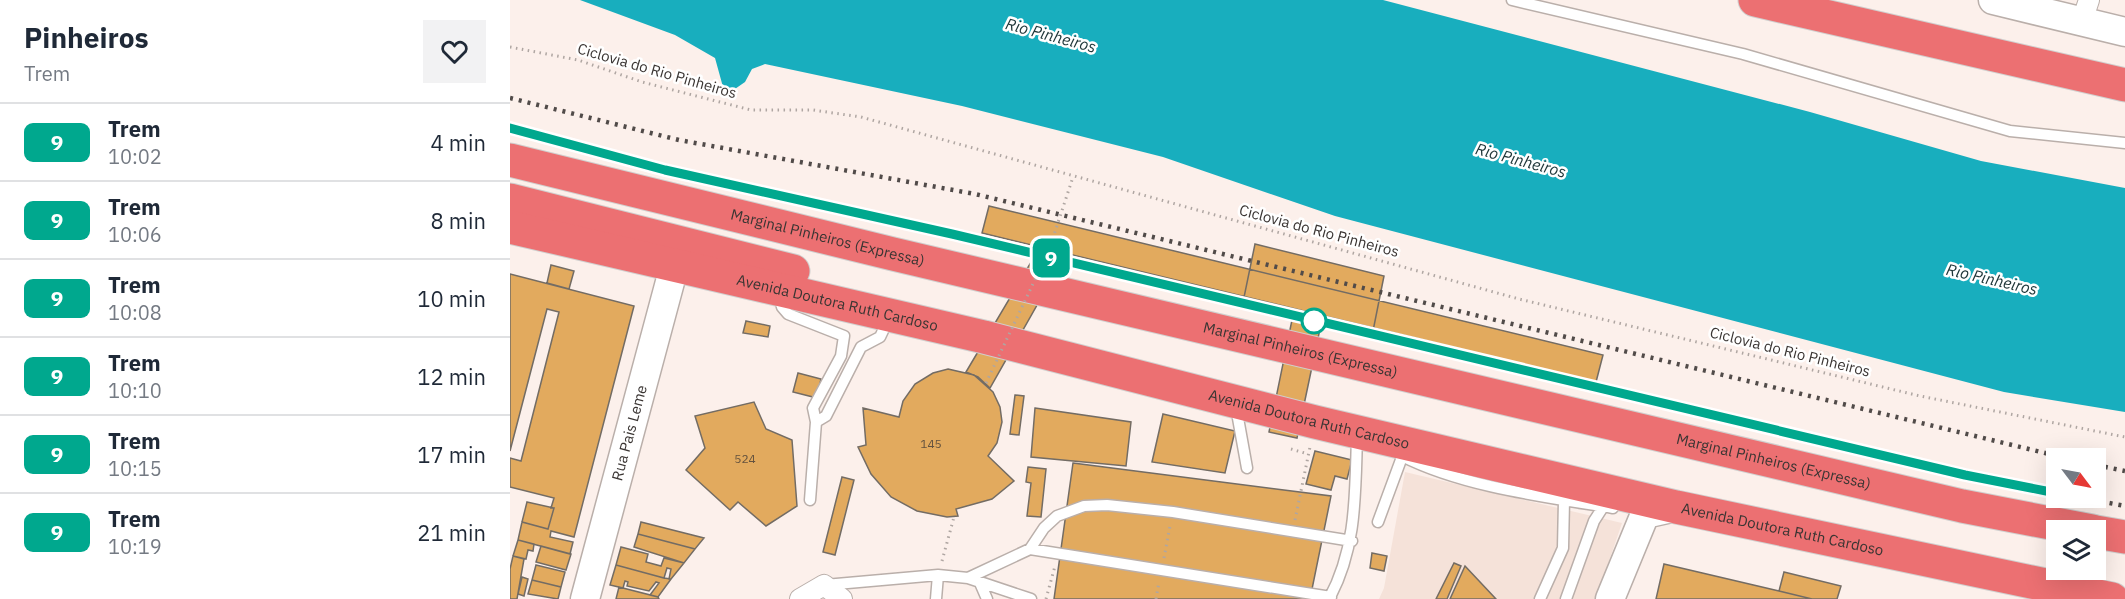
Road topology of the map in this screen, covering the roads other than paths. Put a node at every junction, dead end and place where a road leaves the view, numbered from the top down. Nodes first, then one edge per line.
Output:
1 (1512, 0) edge
2 (1755, 0) edge
3 (1826, 0) edge
4 (1993, 0) edge
5 (2085, 12) edge
6 (2125, 32) edge
7 (1920, 38) junction
8 (2125, 85) edge
9 (2125, 144) edge
10 (510, 160) edge
11 (510, 200) edge
12 (510, 227) edge
13 (674, 267) junction
14 (778, 291) junction
15 (890, 316) junction
16 (943, 328) junction
17 (1235, 401) junction
18 (816, 422) junction
19 (1367, 433) junction
20 (1402, 457) junction
21 (1247, 468) dead end
22 (810, 500) dead end
23 (1564, 500) junction
24 (1603, 507) junction
25 (1645, 511) junction
26 (1378, 522) dead end
27 (2046, 522) edge
28 (2106, 533) edge
29 (2125, 537) edge
30 (1352, 541) junction
31 (1030, 549) junction
32 (938, 575) junction
33 (968, 578) junction
34 (980, 583) junction
35 (824, 585) junction
36 (1330, 598) edge
37 (585, 599) edge
38 (800, 599) edge
39 (842, 599) edge
40 (936, 599) edge
41 (987, 599) edge
42 (1031, 599) edge
43 (1540, 599) edge
44 (1566, 599) edge
45 (1610, 599) edge
46 (2112, 599) edge

1 - 9 lane
2 - 7 highway
3 - 7 highway
4 - 5 main road
5 - 6 main road
7 - 8 highway
10 - 27 highway, Marginal Pinheiros (Expressa)
11 - 16 highway
12 - 13 highway, Avenida Doutora Ruth Cardoso
13 - 14 highway, Avenida Doutora Ruth Cardoso
13 - 37 main road, Rua Pais Leme
14 - 15 highway, Avenida Doutora Ruth Cardoso
14 - 18 lane
15 - 16 highway, Avenida Doutora Ruth Cardoso
15 - 18 lane
16 - 17 highway, Avenida Doutora Ruth Cardoso
17 - 19 highway, Avenida Doutora Ruth Cardoso
17 - 21 lane
18 - 22 lane
19 - 20 lane
19 - 25 highway, Avenida Doutora Ruth Cardoso
19 - 30 lane
20 - 23 lane
20 - 26 lane
23 - 24 lane
23 - 43 lane
24 - 25 lane
24 - 44 lane
25 - 45 main road
25 - 46 highway, Avenida Doutora Ruth Cardoso
28 - 29 highway, Marginal Pinheiros (Expressa)
30 - 31 lane
30 - 36 lane
31 - 33 lane
31 - 36 lane
32 - 33 lane
32 - 35 lane
32 - 40 lane
33 - 34 lane
34 - 41 lane
34 - 42 lane
35 - 38 street
35 - 39 street

